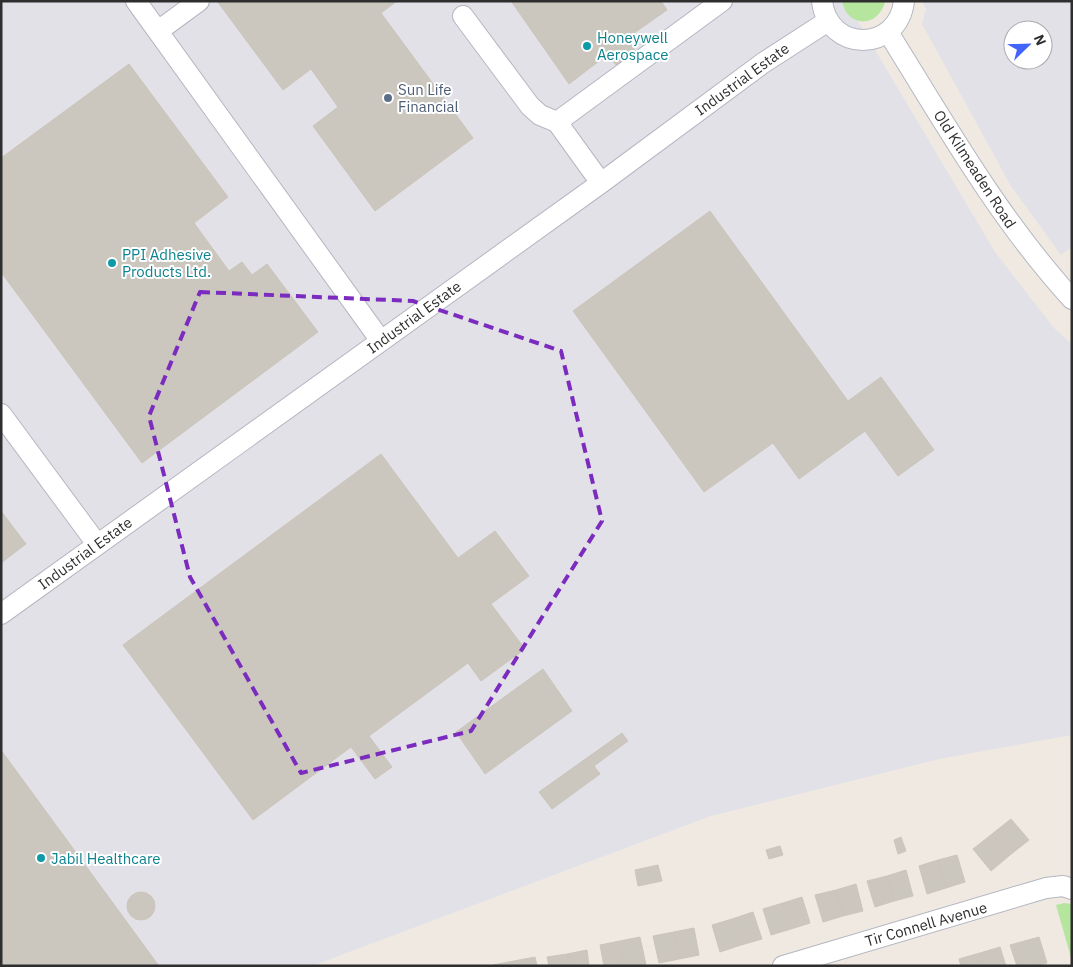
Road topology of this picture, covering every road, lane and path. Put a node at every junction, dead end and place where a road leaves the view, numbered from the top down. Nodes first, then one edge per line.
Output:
1 (136, 1) edge
2 (199, 1) edge
3 (722, 1) edge
4 (822, 1) edge
5 (904, 1) edge
6 (463, 16) dead end
7 (828, 21) junction
8 (158, 31) junction
9 (888, 32) junction
10 (556, 122) junction
11 (601, 183) junction
12 (1072, 299) edge
13 (381, 341) junction
14 (1, 414) edge
15 (97, 544) junction
16 (1, 614) edge
17 (1071, 882) edge
18 (783, 966) edge

1 - 8 street
2 - 8 street
3 - 10 street
4 - 7 street
5 - 9 street
6 - 10 street
7 - 9 street
7 - 11 street, Industrial Estate
8 - 13 street
9 - 12 street, Old Kilmeaden Road
10 - 11 street
11 - 13 street, Industrial Estate
13 - 15 street, Industrial Estate
14 - 15 street
15 - 16 street, Industrial Estate
17 - 18 street, Tir Connell Avenue

